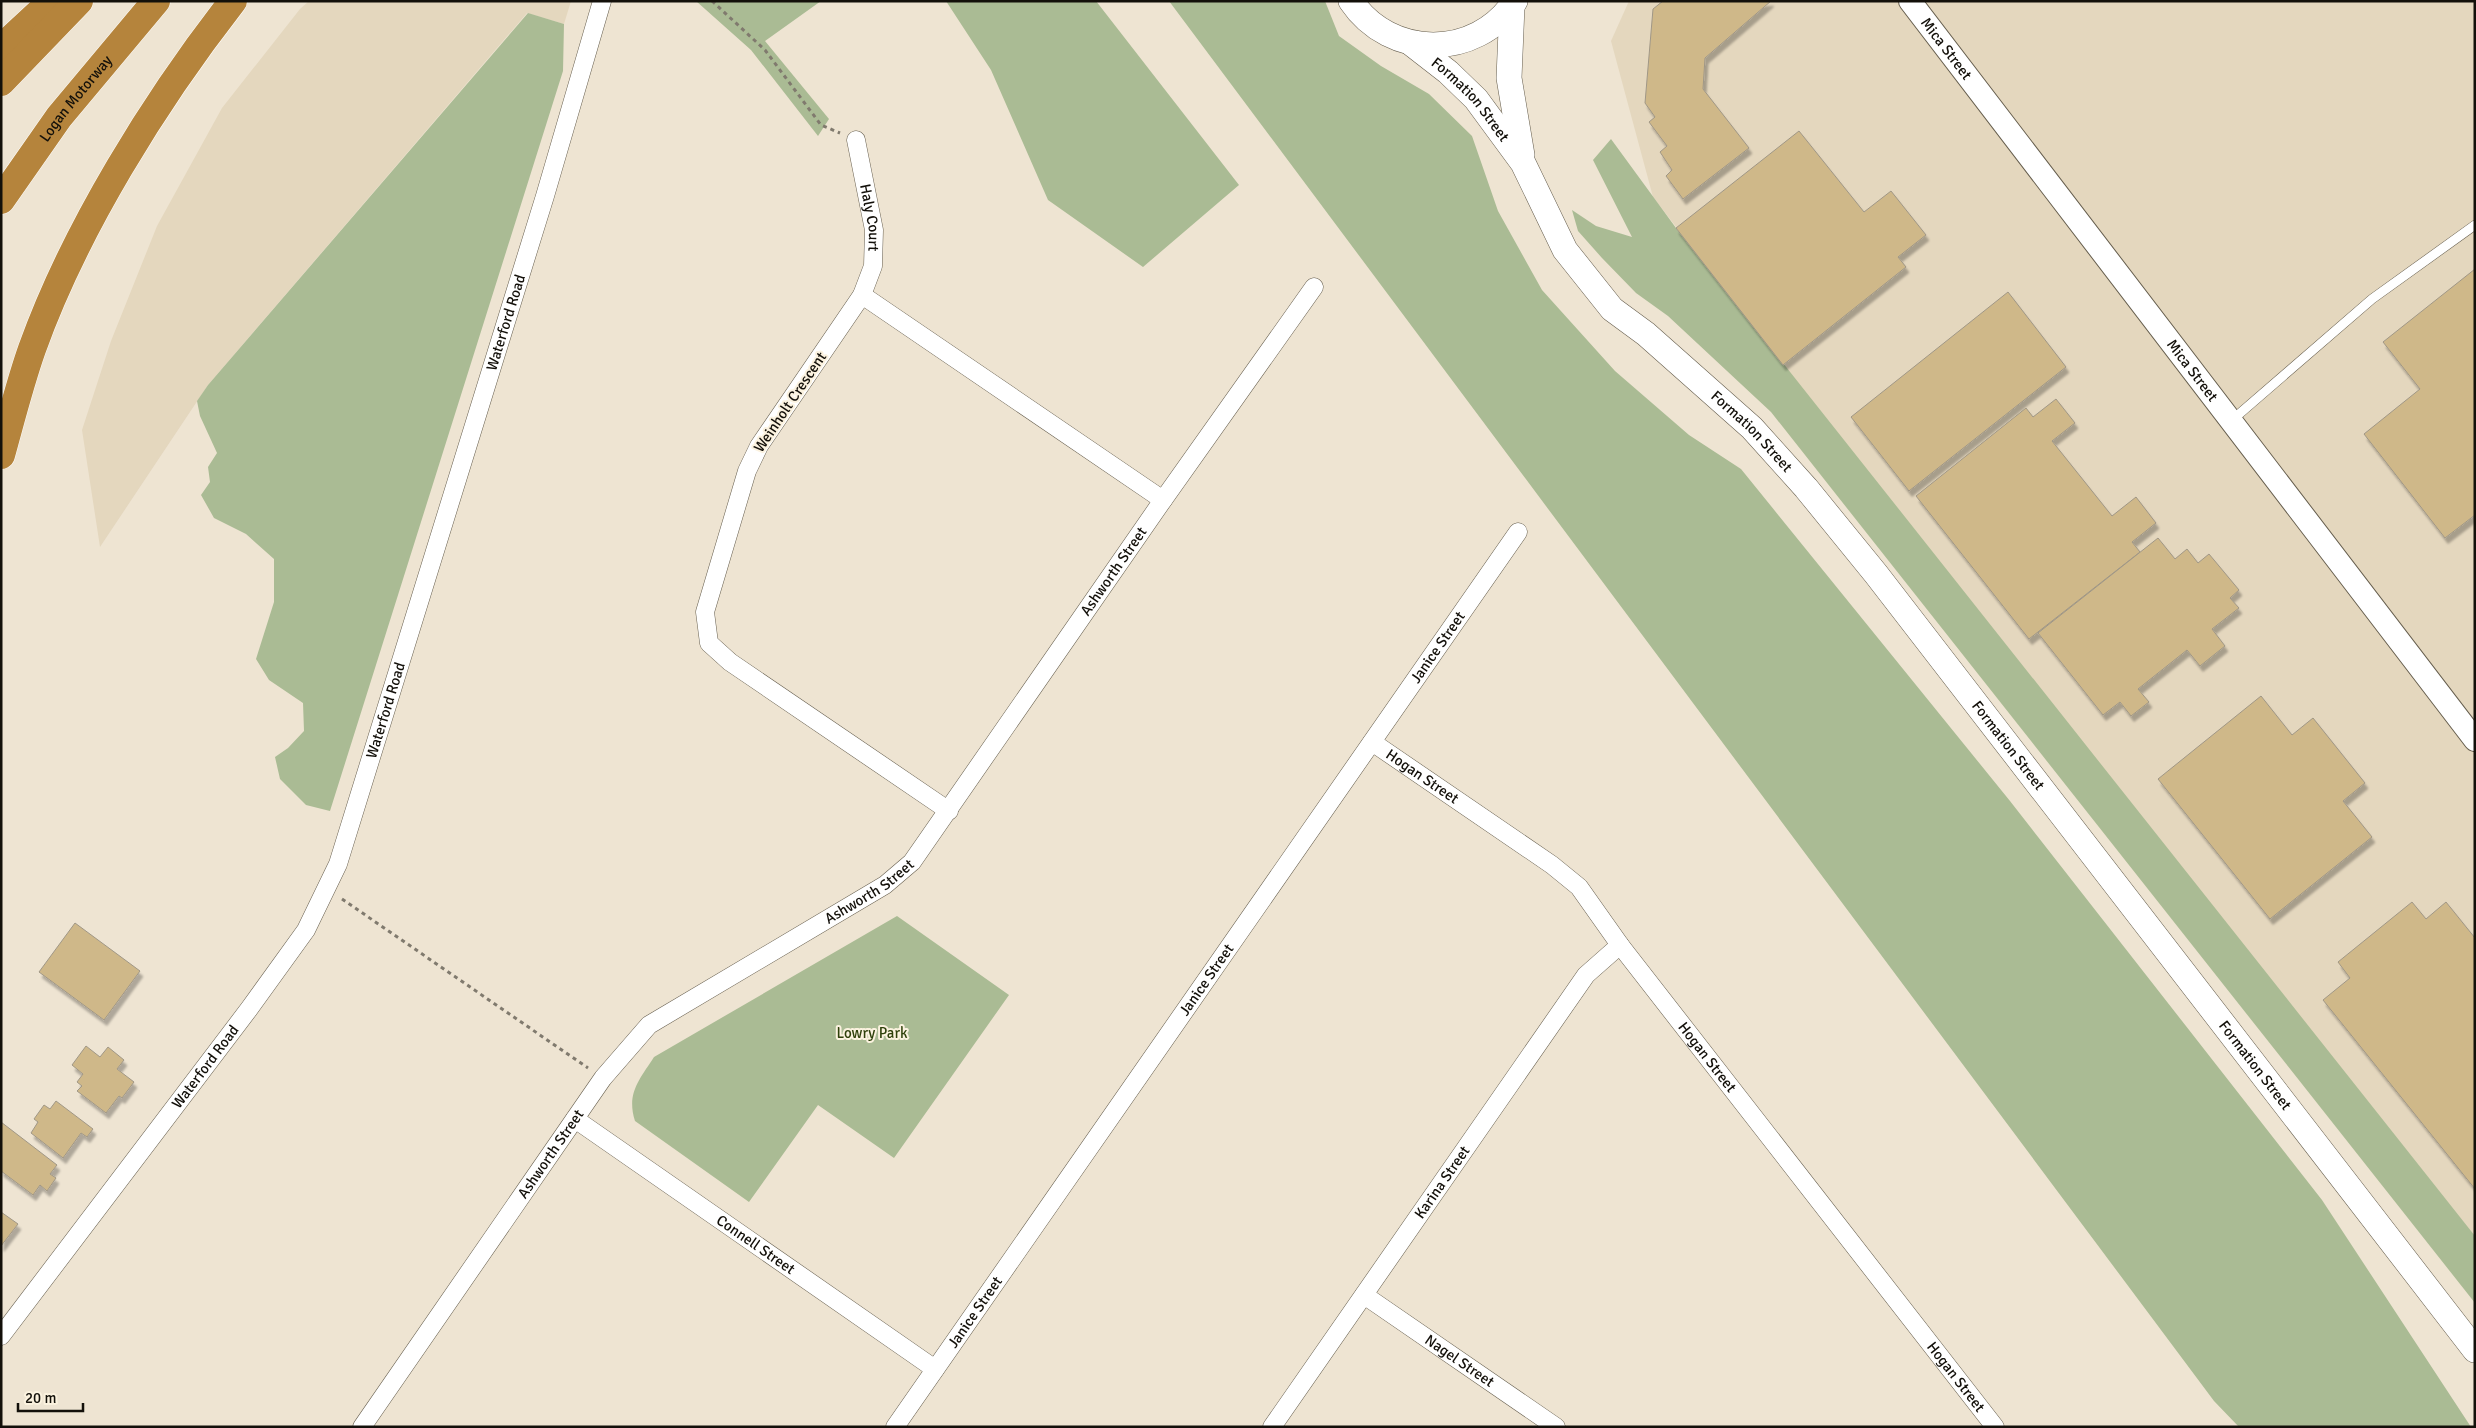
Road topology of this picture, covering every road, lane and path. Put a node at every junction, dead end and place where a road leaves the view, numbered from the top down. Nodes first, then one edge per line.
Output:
1 (52, 1) edge
2 (79, 1) edge
3 (156, 1) edge
4 (234, 1) edge
5 (602, 1) edge
6 (712, 1) edge
7 (1351, 1) edge
8 (1910, 1) edge
9 (1513, 4) edge
10 (1412, 44) junction
11 (1, 48) edge
12 (1, 82) edge
13 (856, 140) joint
14 (1523, 162) junction
15 (1, 200) edge
16 (2475, 225) edge
17 (1314, 288) dead end
18 (862, 295) junction
19 (2231, 421) junction
20 (1, 455) edge
21 (1163, 500) junction
22 (1518, 532) dead end
23 (2474, 738) edge
24 (1372, 742) junction
25 (948, 811) junction
26 (326, 889) junction
27 (1620, 945) junction
28 (603, 1078) junction
29 (575, 1120) junction
30 (1364, 1295) junction
31 (1, 1336) edge
32 (2475, 1350) edge
33 (935, 1369) junction
34 (362, 1427) edge
35 (895, 1427) edge
36 (1272, 1427) edge
37 (1556, 1427) edge
38 (1995, 1427) edge

1 - 11 highway
2 - 12 highway
3 - 15 highway, Logan Motorway
4 - 20 highway
5 - 26 street, Waterford Road
6 - 13 path
7 - 10 main road
8 - 19 street, Mica Street
9 - 10 main road
9 - 14 main road, Formation Street
10 - 14 main road, Formation Street
13 - 18 street, Haly Court
14 - 32 main road, Formation Street
16 - 19 lane
17 - 21 street, Ashworth Street
18 - 21 street
18 - 25 street, Weinholt Crescent
19 - 23 street, Mica Street
21 - 25 street, Ashworth Street
22 - 24 street, Janice Street
24 - 27 street, Hogan Street
24 - 33 street, Janice Street
25 - 28 street, Ashworth Street
26 - 28 path
26 - 31 street, Waterford Road
27 - 30 street, Karina Street
27 - 38 street, Hogan Street
28 - 29 street, Ashworth Street
29 - 33 street, Connell Street
29 - 34 street, Ashworth Street
30 - 36 street, Karina Street
30 - 37 street, Nagel Street
33 - 35 street, Janice Street

